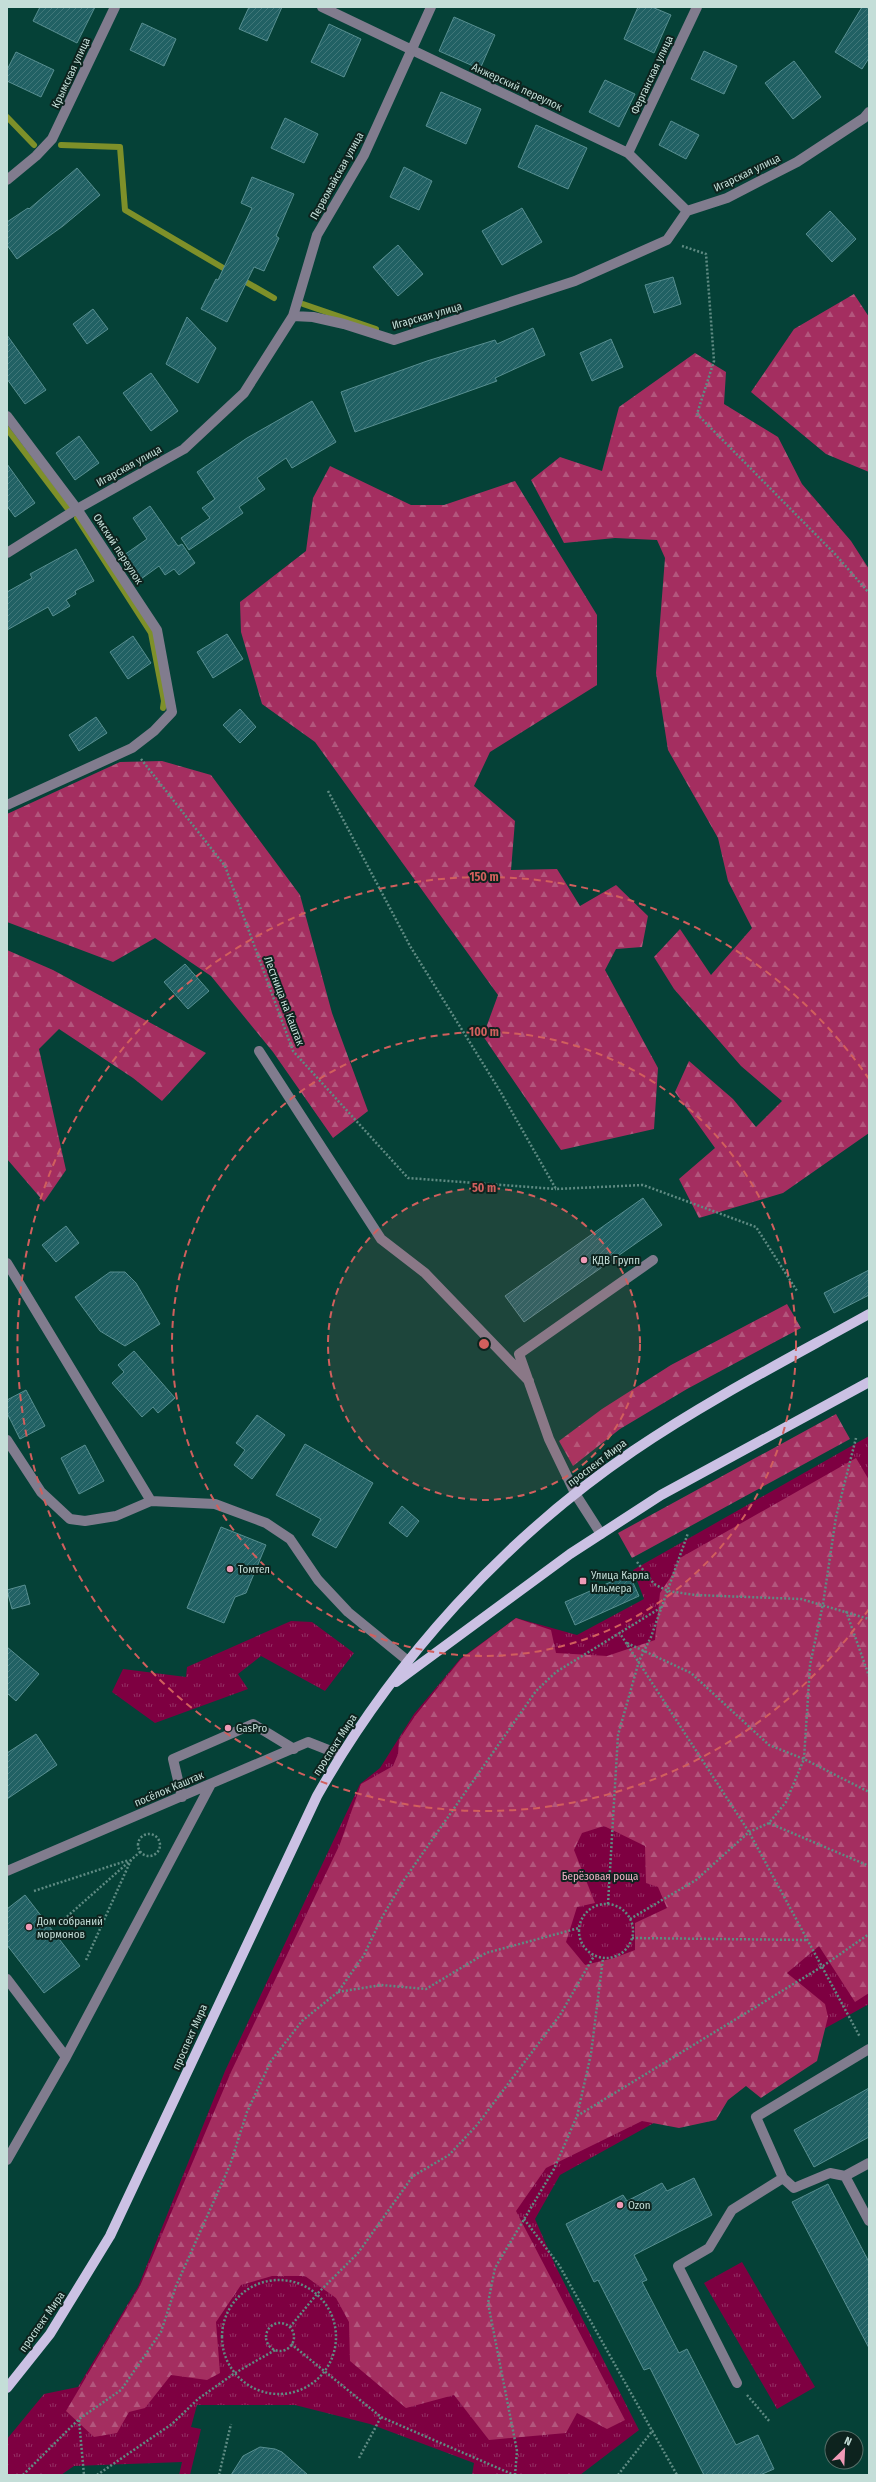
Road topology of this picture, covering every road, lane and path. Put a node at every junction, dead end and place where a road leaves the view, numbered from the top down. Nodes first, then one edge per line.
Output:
1 (115, 7) edge
2 (322, 7) edge
3 (431, 7) edge
4 (697, 7) edge
5 (411, 50) junction
6 (867, 119) edge
7 (628, 153) junction
8 (7, 180) edge
9 (687, 211) junction
10 (667, 240) junction
11 (293, 316) junction
12 (7, 416) edge
13 (77, 509) junction
14 (7, 553) edge
15 (869, 593) edge
16 (132, 748) junction
17 (328, 791) dead end
18 (7, 804) edge
19 (259, 1051) dead end
20 (556, 1189) junction
21 (653, 1260) dead end
22 (7, 1263) edge
23 (797, 1291) dead end
24 (869, 1315) edge
25 (529, 1381) junction
26 (869, 1382) edge
27 (856, 1438) dead end
28 (7, 1440) edge
29 (576, 1495) junction
30 (151, 1501) junction
31 (688, 1533) dead end
32 (601, 1534) junction
33 (637, 1562) dead end
34 (668, 1591) junction
35 (823, 1604) junction
36 (662, 1607) junction
37 (846, 1610) junction
38 (869, 1619) edge
39 (619, 1632) junction
40 (626, 1643) junction
41 (643, 1652) junction
42 (408, 1661) junction
43 (639, 1661) junction
44 (869, 1676) edge
45 (386, 1690) junction
46 (294, 1749) junction
47 (341, 1755) junction
48 (804, 1758) junction
49 (211, 1784) junction
50 (869, 1792) edge
51 (182, 1797) junction
52 (769, 1823) junction
53 (749, 1832) junction
54 (140, 1852) junction
55 (132, 1860) junction
56 (869, 1866) edge
57 (7, 1871) edge
58 (34, 1891) dead end
59 (608, 1904) junction
60 (630, 1919) junction
61 (61, 1922) dead end
62 (579, 1928) junction
63 (869, 1934) edge
64 (632, 1938) junction
65 (807, 1940) junction
66 (594, 1956) junction
67 (603, 1958) junction
68 (86, 1960) dead end
69 (823, 1966) junction
70 (7, 1979) edge
71 (338, 1992) junction
72 (868, 2050) edge
73 (66, 2057) junction
74 (577, 2116) junction
75 (7, 2160) edge
76 (869, 2163) edge
77 (845, 2176) junction
78 (783, 2178) junction
79 (524, 2219) junction
80 (869, 2221) edge
81 (317, 2294) junction
82 (290, 2327) junction
83 (291, 2344) junction
84 (275, 2350) junction
85 (325, 2371) junction
86 (235, 2373) junction
87 (737, 2383) joint
88 (7, 2388) edge
89 (381, 2417) junction
90 (79, 2419) junction
91 (770, 2422) dead end
92 (231, 2424) dead end
93 (653, 2430) junction
94 (359, 2458) dead end
95 (23, 2475) edge
96 (84, 2475) edge
97 (97, 2475) edge
98 (219, 2475) edge
99 (514, 2475) edge
100 (618, 2475) edge
101 (677, 2475) edge

1 - 8 street, Крымская улица
2 - 5 street, Анжерский переулок
3 - 5 street, Первомайская улица
4 - 7 street, Ферганская улица
5 - 7 street, Анжерский переулок
5 - 11 street, Первомайская улица
6 - 9 street, Игарская улица
7 - 9 street, Анжерский переулок
9 - 10 street
10 - 11 street, Игарская улица
10 - 15 path
11 - 13 street, Игарская улица
12 - 13 street, Омский переулок
13 - 14 street, Игарская улица
13 - 16 street, Омский переулок
16 - 18 street
16 - 20 path, Лестница на Каштак
17 - 20 path
19 - 25 street
20 - 23 path, Лестница на Каштак
21 - 25 street
22 - 30 street
24 - 29 main road, проспект Мира
25 - 29 street
26 - 32 main road, проспект Мира
27 - 35 path
28 - 30 street
29 - 32 street
29 - 42 main road, проспект Мира
30 - 42 street
31 - 34 path
32 - 45 main road, проспект Мира
33 - 34 path
34 - 35 path
34 - 36 path
35 - 37 path
35 - 48 path
36 - 39 path
36 - 41 path
37 - 38 path
37 - 44 path
39 - 40 path
39 - 71 path
40 - 41 path
40 - 43 path
41 - 43 path
41 - 48 path
42 - 45 main road, проспект Мира
43 - 53 path
43 - 59 path
45 - 47 main road, проспект Мира
46 - 47 street, посёлок Каштак
46 - 49 street, посёлок Каштак
46 - 51 street
47 - 88 main road, проспект Мира
48 - 50 path
48 - 52 path
49 - 51 street, посёлок Каштак
49 - 73 street
51 - 57 street, посёлок Каштак
52 - 53 path
52 - 56 path
53 - 60 path
53 - 65 path
54 - 54 path
54 - 55 path
55 - 58 path
55 - 61 path
55 - 68 path
59 - 60 path
59 - 62 path
60 - 64 path
62 - 66 path
62 - 71 path
63 - 69 path
64 - 65 path
64 - 67 path
65 - 69 path
66 - 67 path
66 - 81 path
67 - 74 path
69 - 72 path
69 - 74 path
70 - 73 street
71 - 90 path
72 - 78 street
73 - 75 street
74 - 79 path
76 - 77 street
77 - 78 street
77 - 80 street
78 - 87 street
79 - 93 path
79 - 99 path
81 - 82 path
81 - 85 path
81 - 86 path
82 - 83 path
82 - 84 path
83 - 84 path
83 - 85 path
84 - 86 path
85 - 86 path
85 - 89 path
86 - 97 path
87 - 91 path
89 - 94 path
89 - 99 path
90 - 95 path
90 - 96 path
92 - 98 path
93 - 100 path
93 - 101 path

